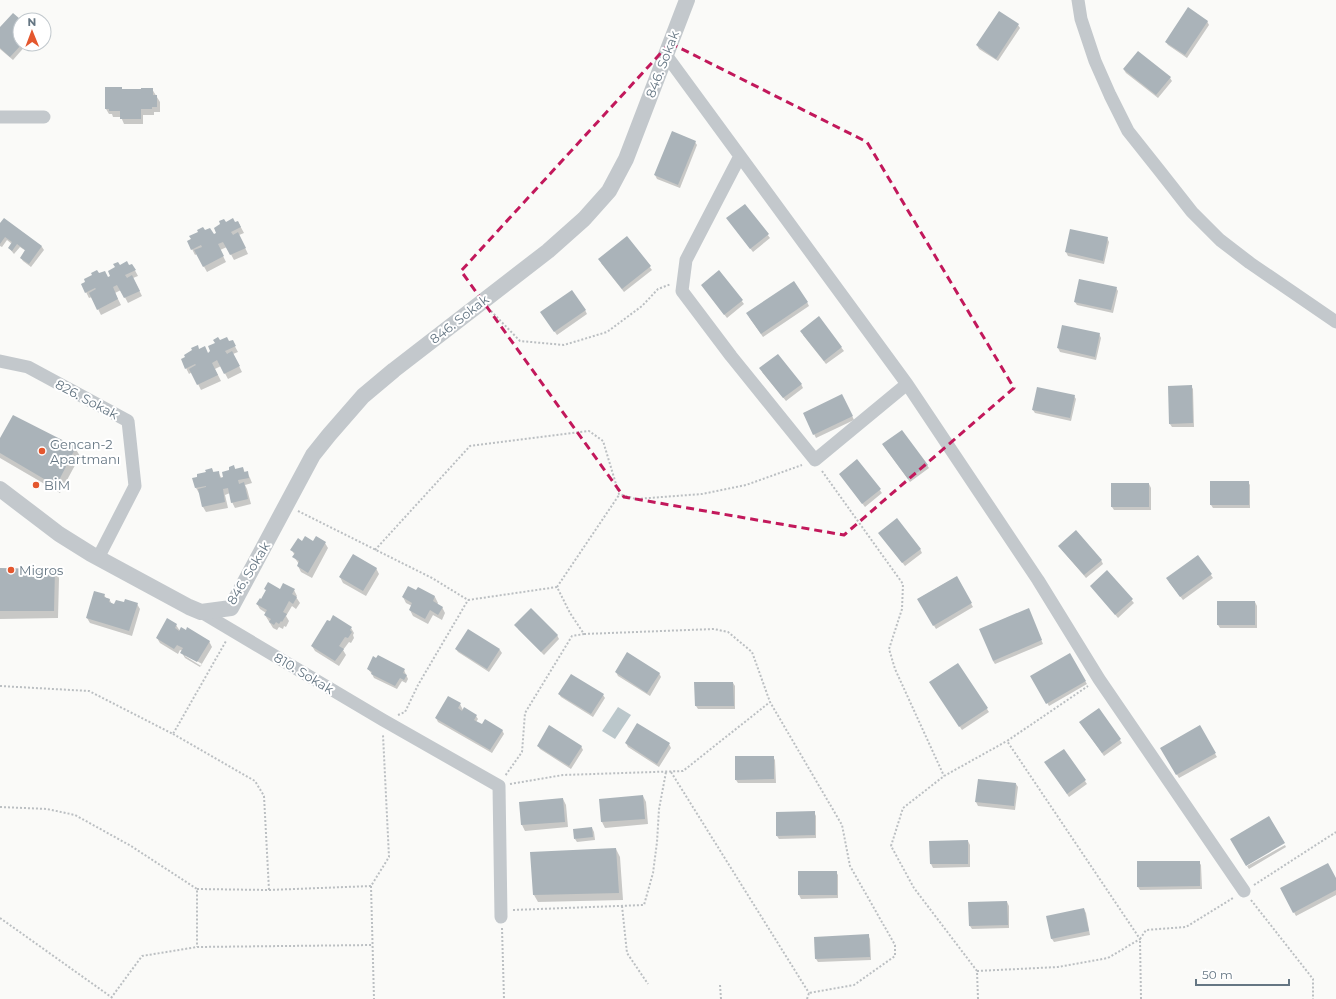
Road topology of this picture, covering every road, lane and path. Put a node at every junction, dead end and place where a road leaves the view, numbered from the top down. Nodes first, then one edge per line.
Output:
1 (687, 0) edge
2 (1078, 0) edge
3 (666, 55) junction
4 (0, 117) edge
5 (44, 117) dead end
6 (740, 156) junction
7 (684, 279) junction
8 (482, 302) junction
9 (1336, 322) edge
10 (0, 361) edge
11 (907, 384) junction
12 (815, 460) junction
13 (0, 489) edge
14 (619, 494) junction
15 (287, 505) junction
16 (375, 550) junction
17 (98, 558) junction
18 (557, 587) junction
19 (468, 600) junction
20 (201, 612) junction
21 (232, 631) junction
22 (584, 634) junction
23 (1099, 679) junction
24 (0, 686) edge
25 (770, 702) junction
26 (382, 720) junction
27 (173, 734) junction
28 (1007, 742) junction
29 (666, 772) junction
30 (671, 772) junction
31 (944, 776) junction
32 (499, 786) junction
33 (0, 807) edge
34 (1336, 832) edge
35 (371, 886) junction
36 (197, 889) junction
37 (269, 890) junction
38 (1244, 891) junction
39 (622, 906) junction
40 (501, 914) junction
41 (0, 918) edge
42 (1140, 939) junction
43 (372, 945) junction
44 (197, 947) junction
45 (978, 971) junction
46 (648, 984) dead end
47 (720, 985) dead end
48 (809, 993) junction
49 (113, 998) edge
50 (374, 999) edge
51 (504, 999) edge
52 (721, 999) edge
53 (807, 999) edge
54 (978, 999) edge
55 (1141, 999) edge
56 (1313, 999) edge

1 - 3 street, 846. Sokak
2 - 9 street
3 - 6 street
3 - 8 street, 846. Sokak
4 - 5 street
6 - 7 street
6 - 11 street
7 - 8 path
7 - 12 street
8 - 15 street, 846. Sokak
10 - 17 street, 826. Sokak
11 - 12 street
11 - 23 street
12 - 14 path
12 - 31 path
13 - 17 street, 810. Sokak
14 - 16 path
14 - 18 path
15 - 16 path
15 - 20 street, 846. Sokak
16 - 19 path
17 - 20 street, 810. Sokak
18 - 19 path
18 - 22 path
19 - 26 path
20 - 21 street, 810. Sokak
21 - 26 street, 810. Sokak
21 - 27 path
22 - 25 path
22 - 32 path
23 - 28 path
23 - 38 street
24 - 27 path
25 - 30 path
25 - 48 path
26 - 32 street, 810. Sokak
26 - 35 path
27 - 37 path
28 - 31 path
28 - 42 path
29 - 30 path
29 - 32 path
29 - 39 path
30 - 48 path
31 - 45 path
32 - 40 street
33 - 36 path
34 - 38 path
35 - 37 path
35 - 43 path
36 - 37 path
36 - 44 path
38 - 42 path
38 - 56 path
39 - 40 path
39 - 46 path
40 - 51 path
41 - 49 path
42 - 45 path
42 - 55 path
43 - 44 path
43 - 50 path
44 - 49 path
45 - 54 path
47 - 52 path
48 - 53 path

